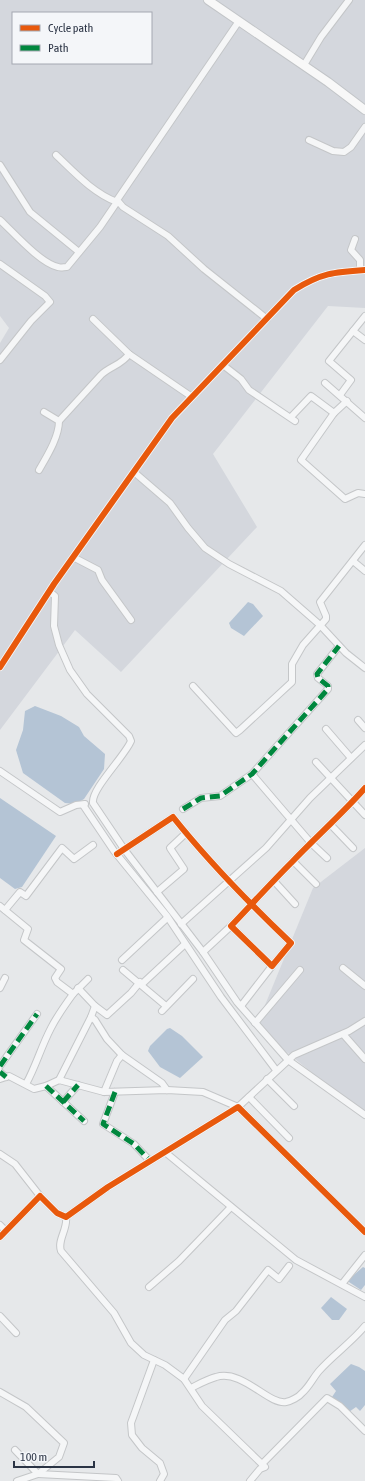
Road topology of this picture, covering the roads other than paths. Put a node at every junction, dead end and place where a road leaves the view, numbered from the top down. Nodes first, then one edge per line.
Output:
1 (208, 0) edge
2 (349, 0) edge
3 (240, 21) junction
4 (304, 65) junction
5 (365, 110) edge
6 (365, 127) edge
7 (309, 140) dead end
8 (56, 154) dead end
9 (0, 165) edge
10 (117, 202) junction
11 (0, 221) edge
12 (355, 239) dead end
13 (79, 252) junction
14 (1, 266) edge
15 (362, 270) edge
16 (365, 316) edge
17 (267, 319) junction
18 (93, 320) dead end
19 (353, 331) junction
20 (365, 340) edge
21 (128, 354) junction
22 (0, 360) edge
23 (223, 365) junction
24 (325, 383) dead end
25 (340, 395) junction
26 (192, 397) junction
27 (347, 401) junction
28 (44, 412) dead end
29 (334, 413) junction
30 (365, 418) edge
31 (59, 421) junction
32 (39, 470) dead end
33 (134, 472) junction
34 (365, 494) edge
35 (365, 545) edge
36 (73, 557) junction
37 (353, 561) junction
38 (365, 571) edge
39 (49, 591) junction
40 (131, 620) dead end
41 (320, 625) junction
42 (339, 646) junction
43 (0, 666) edge
44 (365, 668) edge
45 (193, 686) dead end
46 (358, 720) dead end
47 (365, 728) edge
48 (326, 730) dead end
49 (365, 744) edge
50 (351, 758) junction
51 (316, 762) dead end
52 (0, 771) edge
53 (252, 774) junction
54 (331, 778) junction
55 (365, 788) edge
56 (353, 801) junction
57 (92, 803) junction
58 (83, 805) junction
59 (183, 809) dead end
60 (365, 815) edge
61 (291, 820) junction
62 (330, 824) junction
63 (186, 833) junction
64 (311, 843) junction
65 (93, 845) dead end
66 (353, 848) dead end
67 (124, 849) junction
68 (117, 854) junction
69 (327, 858) dead end
70 (293, 861) junction
71 (229, 880) junction
72 (274, 881) junction
73 (316, 884) dead end
74 (157, 892) junction
75 (251, 904) junction
76 (295, 904) dead end
77 (3, 908) edge
78 (167, 918) junction
79 (181, 924) junction
80 (230, 926) junction
81 (185, 944) junction
82 (203, 952) junction
83 (122, 960) dead end
84 (272, 966) junction
85 (343, 968) dead end
86 (123, 970) dead end
87 (300, 970) dead end
88 (5, 978) dead end
89 (88, 979) dead end
90 (193, 979) dead end
91 (141, 983) junction
92 (365, 986) edge
93 (0, 988) edge
94 (78, 988) junction
95 (73, 994) junction
96 (95, 1006) junction
97 (241, 1006) junction
98 (37, 1014) dead end
99 (90, 1017) junction
100 (365, 1021) edge
101 (255, 1023) junction
102 (343, 1034) junction
103 (122, 1055) junction
104 (365, 1059) edge
105 (288, 1060) junction
106 (0, 1066) edge
107 (276, 1070) junction
108 (0, 1072) edge
109 (3, 1078) edge
110 (267, 1079) junction
111 (59, 1080) junction
112 (26, 1084) junction
113 (78, 1085) junction
114 (46, 1086) junction
115 (167, 1090) junction
116 (104, 1092) junction
117 (115, 1092) junction
118 (249, 1097) junction
119 (63, 1102) junction
120 (294, 1106) dead end
121 (238, 1107) junction
122 (365, 1115) edge
123 (84, 1121) dead end
124 (289, 1138) dead end
125 (165, 1152) junction
126 (0, 1154) edge
127 (150, 1161) junction
128 (40, 1196) junction
129 (231, 1207) junction
130 (66, 1217) junction
131 (0, 1225) edge
132 (6, 1231) junction
133 (365, 1232) edge
134 (0, 1237) edge
135 (365, 1255) edge
136 (289, 1266) dead end
137 (342, 1284) junction
138 (149, 1287) dead end
139 (365, 1297) edge
140 (0, 1316) edge
141 (365, 1326) edge
142 (16, 1333) dead end
143 (154, 1360) junction
144 (184, 1379) junction
145 (191, 1388) junction
146 (2, 1394) edge
147 (0, 1401) edge
148 (365, 1431) edge
149 (15, 1450) dead end
150 (262, 1464) junction
151 (38, 1474) junction
152 (17, 1481) edge
153 (118, 1481) edge
154 (160, 1481) edge
155 (250, 1481) edge

1 - 3 main road
2 - 4 street
3 - 4 main road
3 - 10 street
4 - 5 main road
6 - 7 street
8 - 10 street
9 - 13 street
10 - 13 street
10 - 17 street
11 - 13 street
12 - 15 street
14 - 22 street
15 - 17 street
16 - 19 street
17 - 23 street
18 - 21 street
19 - 20 street
19 - 25 street
21 - 26 street
21 - 31 street
23 - 26 street
23 - 29 street
24 - 25 street
25 - 27 street
26 - 33 street
27 - 29 street
27 - 30 street
28 - 31 street
29 - 34 street
31 - 32 street
33 - 36 street
33 - 41 street
35 - 37 street
36 - 39 street
36 - 40 street
37 - 38 street
37 - 41 street
39 - 43 street
39 - 57 street
41 - 42 street
41 - 45 street
42 - 44 street
42 - 53 street
46 - 47 street
48 - 50 street
49 - 50 street
50 - 54 street
51 - 54 street
52 - 58 street
53 - 59 street
53 - 61 street
54 - 56 street
54 - 61 street
55 - 56 street
56 - 60 street
56 - 62 street
57 - 58 street
57 - 67 street
58 - 68 street
61 - 64 street
61 - 71 street
62 - 64 street
62 - 66 street
63 - 67 street
63 - 71 street
63 - 74 street
64 - 69 street
64 - 70 street
65 - 77 street
67 - 68 street
67 - 74 street
68 - 78 street
70 - 72 street
70 - 73 street
71 - 75 street
71 - 79 street
72 - 75 street
72 - 76 street
74 - 79 street
75 - 80 street
75 - 84 street
77 - 95 street
78 - 81 street
78 - 83 street
79 - 82 street
80 - 82 street
80 - 84 street
81 - 91 street
81 - 107 street
82 - 97 street
84 - 97 street
85 - 92 street
86 - 91 street
87 - 101 street
88 - 93 street
89 - 94 street
90 - 91 street
91 - 96 street
94 - 95 street
94 - 96 street
95 - 112 street
96 - 99 street
97 - 101 street
98 - 106 street
99 - 103 street
99 - 111 street
100 - 102 street
101 - 105 street
102 - 104 street
102 - 105 street
103 - 115 street
103 - 116 street
105 - 107 street
105 - 122 street
107 - 110 street
108 - 109 street
109 - 112 street
110 - 118 street
110 - 120 street
111 - 113 street
111 - 114 street
112 - 114 street
113 - 116 street
113 - 119 street
114 - 119 street
115 - 117 street
115 - 121 street
116 - 117 street
117 - 127 street
118 - 121 street
118 - 124 street
119 - 123 street
121 - 125 street
121 - 133 street
125 - 127 street
125 - 129 street
126 - 128 street
127 - 130 street
128 - 130 street
128 - 132 street
129 - 137 street
129 - 138 street
130 - 143 street
131 - 132 street
132 - 134 street
135 - 137 street
136 - 144 street
137 - 139 street
140 - 142 street
141 - 145 street
143 - 144 street
143 - 154 street
144 - 145 street
145 - 150 street
146 - 147 street
146 - 151 street
148 - 150 street
149 - 151 street
150 - 155 street
151 - 152 street
151 - 153 street

